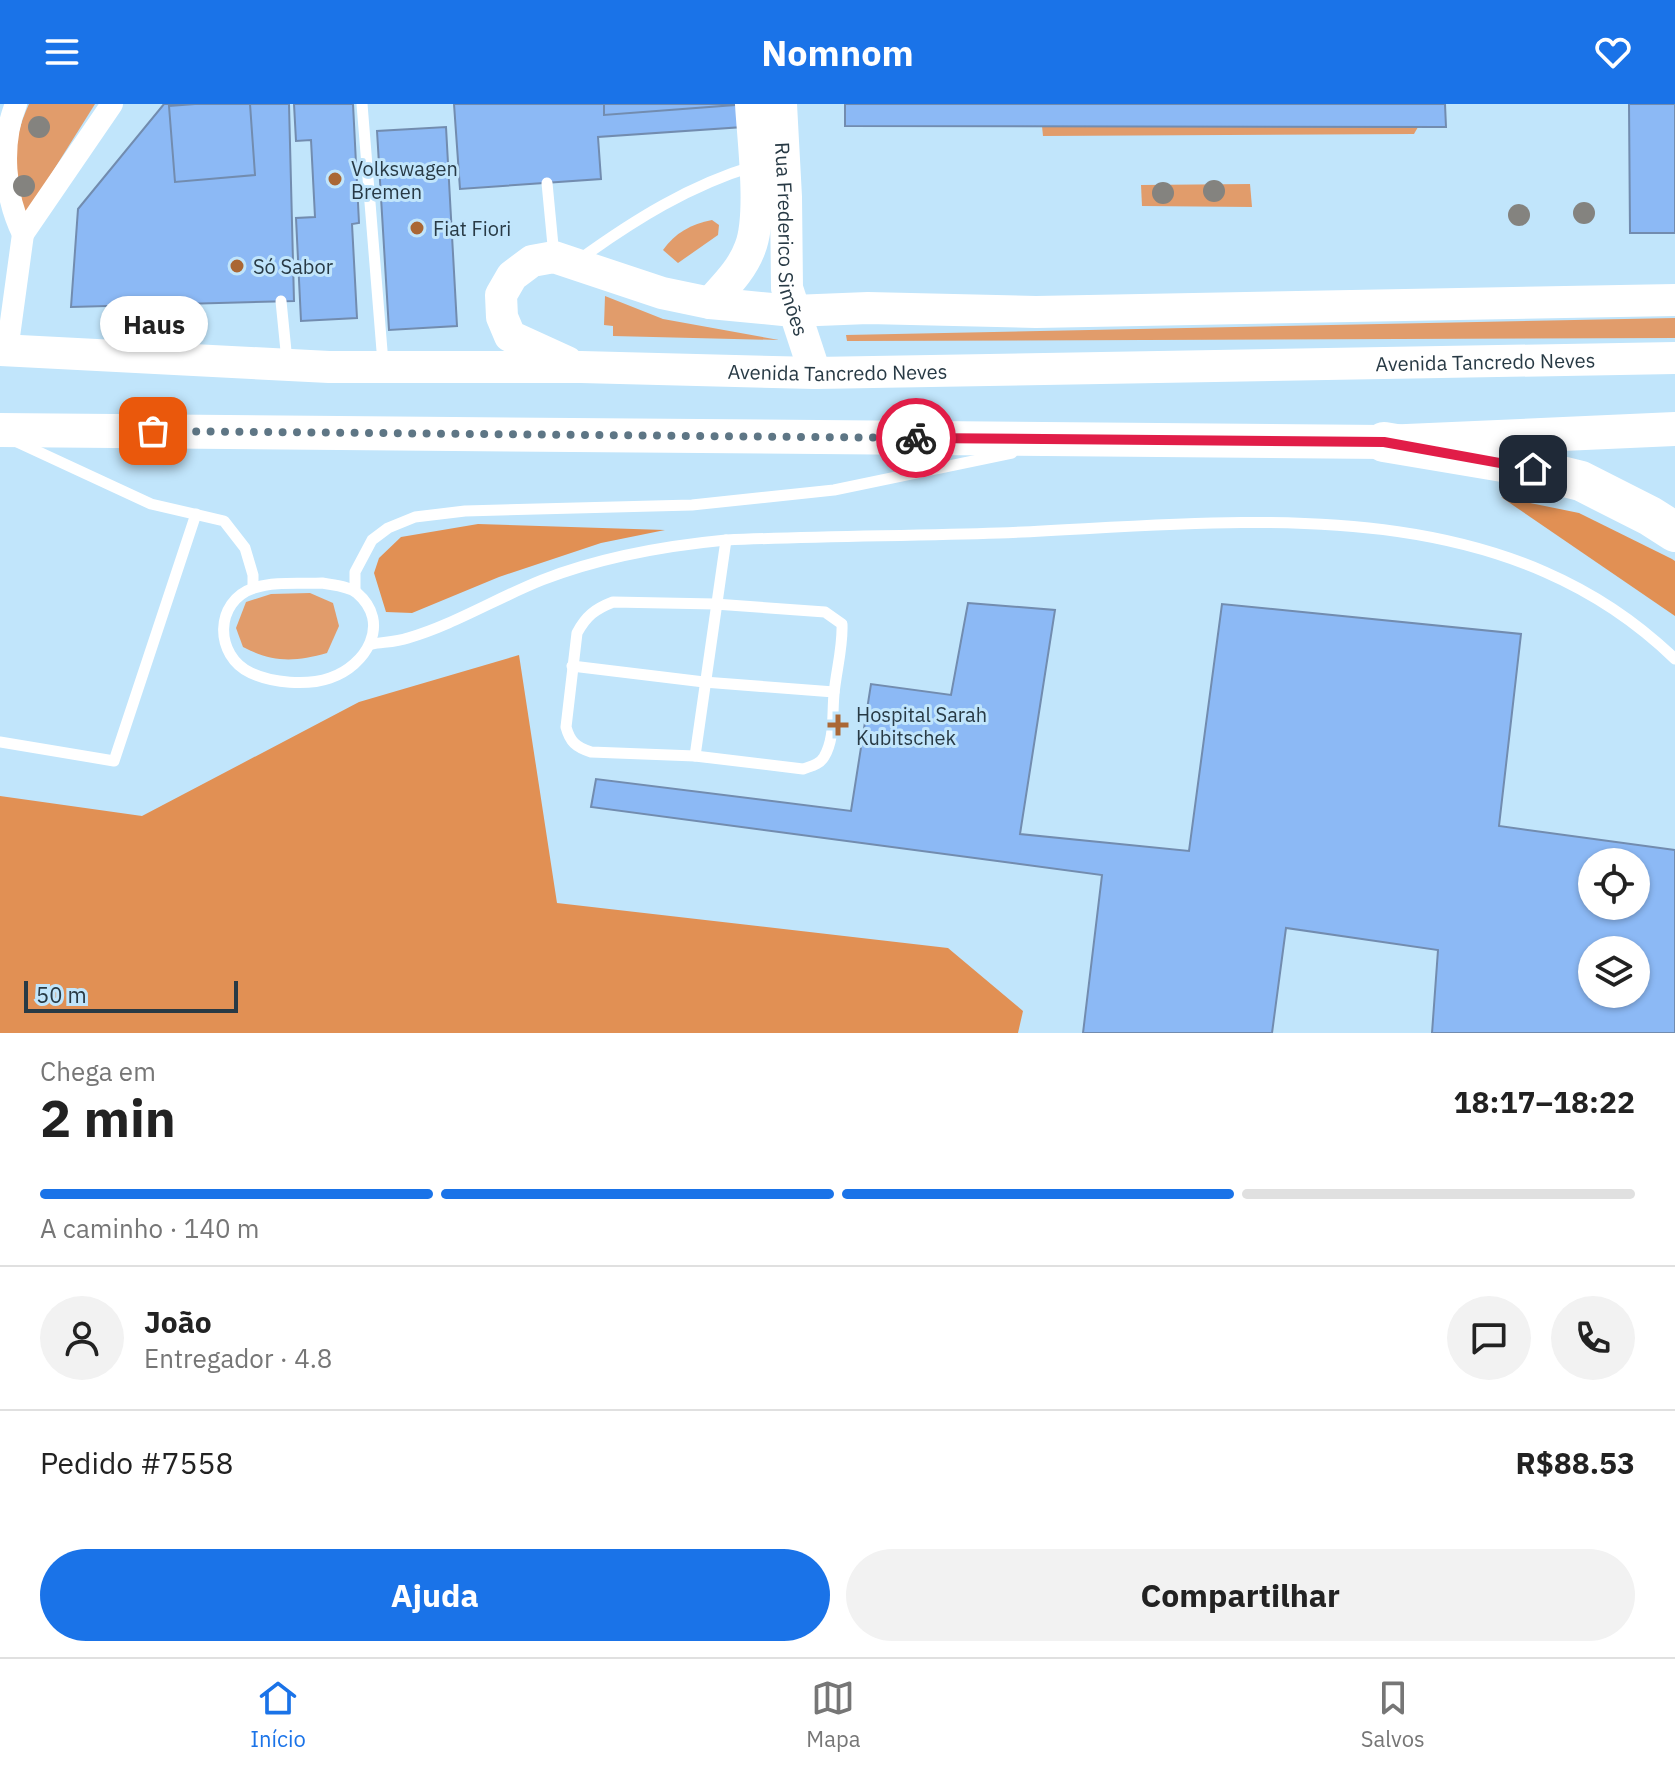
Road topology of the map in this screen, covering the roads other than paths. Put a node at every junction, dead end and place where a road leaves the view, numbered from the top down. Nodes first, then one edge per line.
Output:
1 (16, 104) edge
2 (112, 104) edge
3 (362, 104) edge
4 (751, 104) edge
5 (781, 104) edge
6 (754, 165) junction
7 (547, 183) dead end
8 (23, 234) junction
9 (564, 260) junction
10 (1675, 300) edge
11 (281, 301) dead end
12 (710, 303) junction
13 (793, 311) junction
14 (3, 351) edge
15 (1675, 358) edge
16 (287, 365) junction
17 (383, 367) junction
18 (581, 367) junction
19 (815, 373) junction
20 (1675, 429) edge
21 (6, 433) edge
22 (1075, 439) junction
23 (1384, 442) junction
24 (196, 514) junction
25 (1675, 532) edge
26 (726, 540) junction
27 (253, 588) junction
28 (355, 591) junction
29 (715, 604) junction
30 (372, 644) junction
31 (1675, 659) edge
32 (572, 666) junction
33 (704, 682) junction
34 (834, 692) junction
35 (0, 742) edge
36 (695, 756) junction

1 - 8 street
2 - 8 street
3 - 17 lane
4 - 6 street, Rua Frederico Simões
5 - 13 street, Rua Frederico Simões
6 - 9 lane
6 - 12 street, Rua Frederico Simões
7 - 9 lane
8 - 14 street
9 - 12 street
9 - 18 street
10 - 13 street
11 - 16 lane
12 - 13 street
13 - 19 street, Rua Frederico Simões
14 - 16 street, Avenida Tancredo Neves
15 - 19 street, Avenida Tancredo Neves
16 - 17 street, Avenida Tancredo Neves
17 - 18 street, Avenida Tancredo Neves
18 - 19 street, Avenida Tancredo Neves
20 - 23 main road
21 - 22 main road
21 - 24 lane
22 - 23 main road
22 - 28 lane
23 - 25 highway
24 - 27 lane
24 - 35 lane
26 - 29 lane
26 - 30 lane
26 - 31 lane
27 - 28 lane
27 - 30 lane
28 - 30 lane
29 - 32 lane
29 - 33 lane
29 - 34 lane
32 - 33 lane
32 - 36 lane
33 - 34 lane
33 - 36 lane
34 - 36 lane

